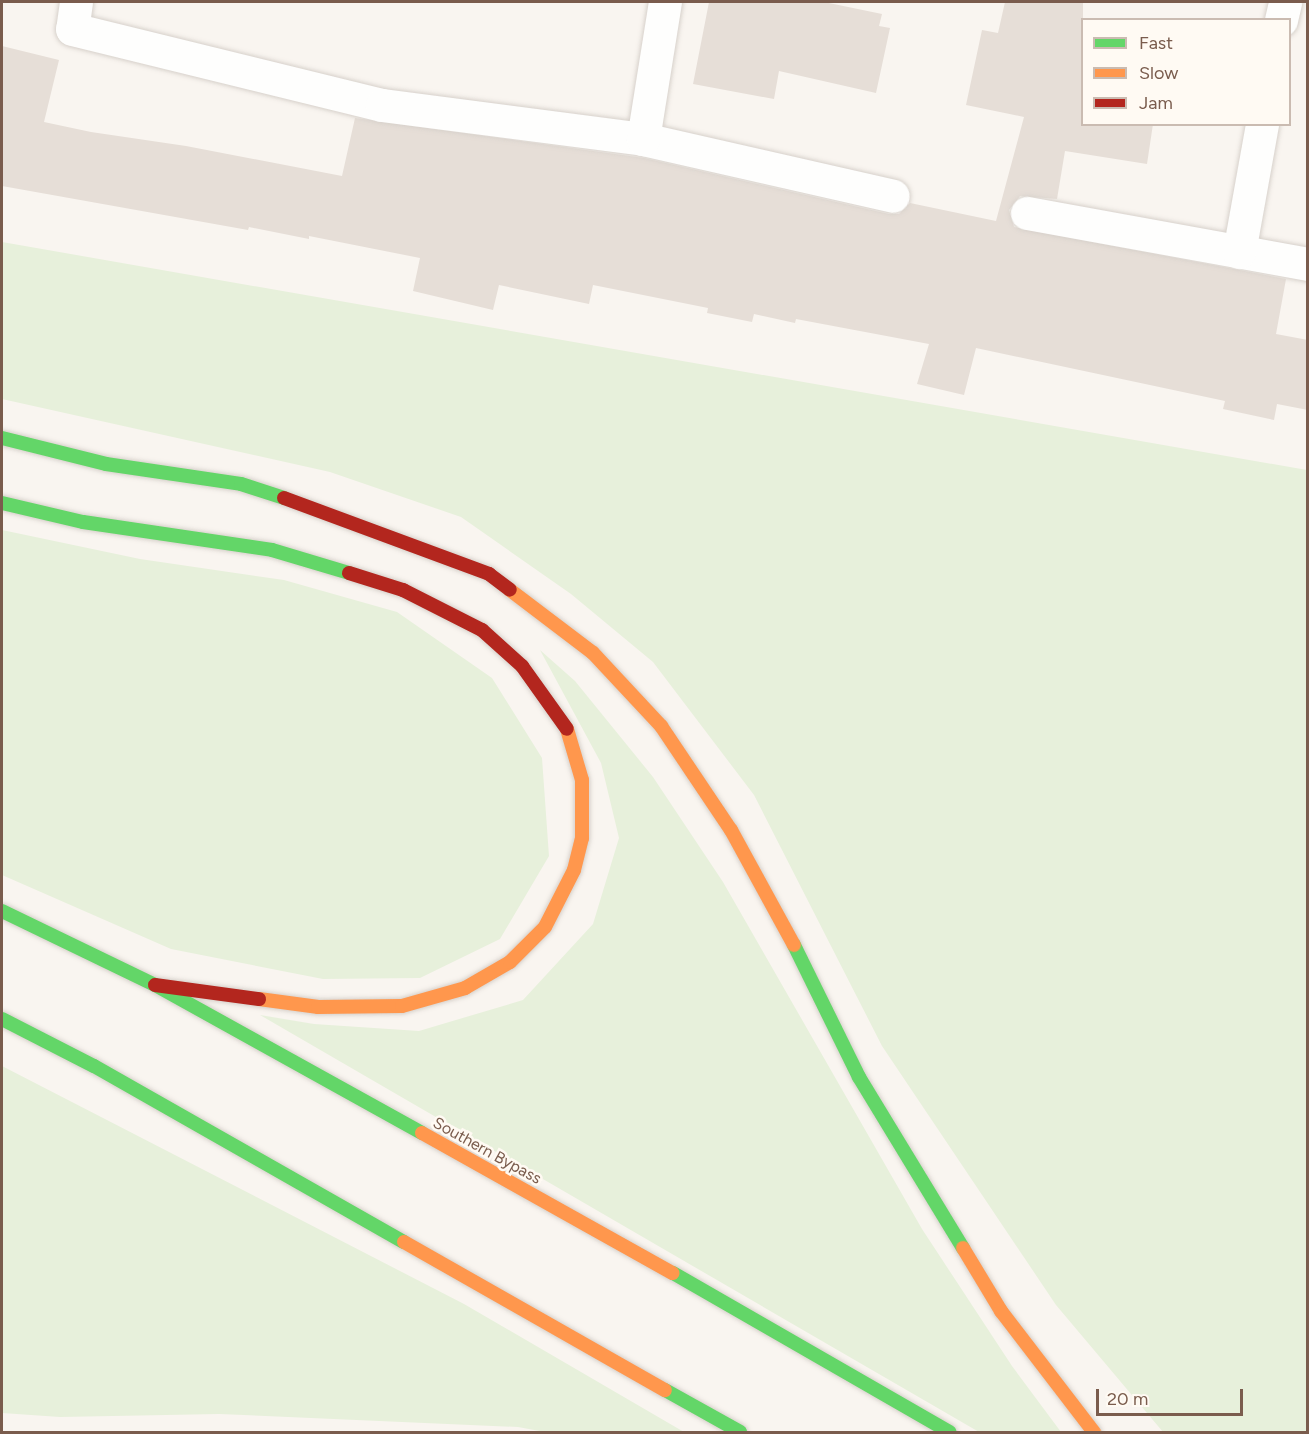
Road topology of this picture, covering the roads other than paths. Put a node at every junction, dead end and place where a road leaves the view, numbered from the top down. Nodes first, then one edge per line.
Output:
1 (76, 2) edge
2 (664, 2) edge
3 (1285, 2) edge
4 (1281, 18) edge
5 (1262, 126) edge
6 (642, 139) junction
7 (893, 196) dead end
8 (1027, 213) dead end
9 (1239, 252) junction
10 (1308, 264) edge
11 (2, 438) edge
12 (2, 503) edge
13 (2, 911) edge
14 (155, 985) junction
15 (2, 1019) edge
16 (740, 1432) edge
17 (950, 1432) edge
18 (1094, 1432) edge

1 - 6 street
2 - 6 street
3 - 4 street
5 - 9 street
6 - 7 street
8 - 9 street
9 - 10 street
11 - 18 highway
12 - 14 highway
13 - 14 highway, Southern Bypass
14 - 17 highway, Southern Bypass
15 - 16 highway

